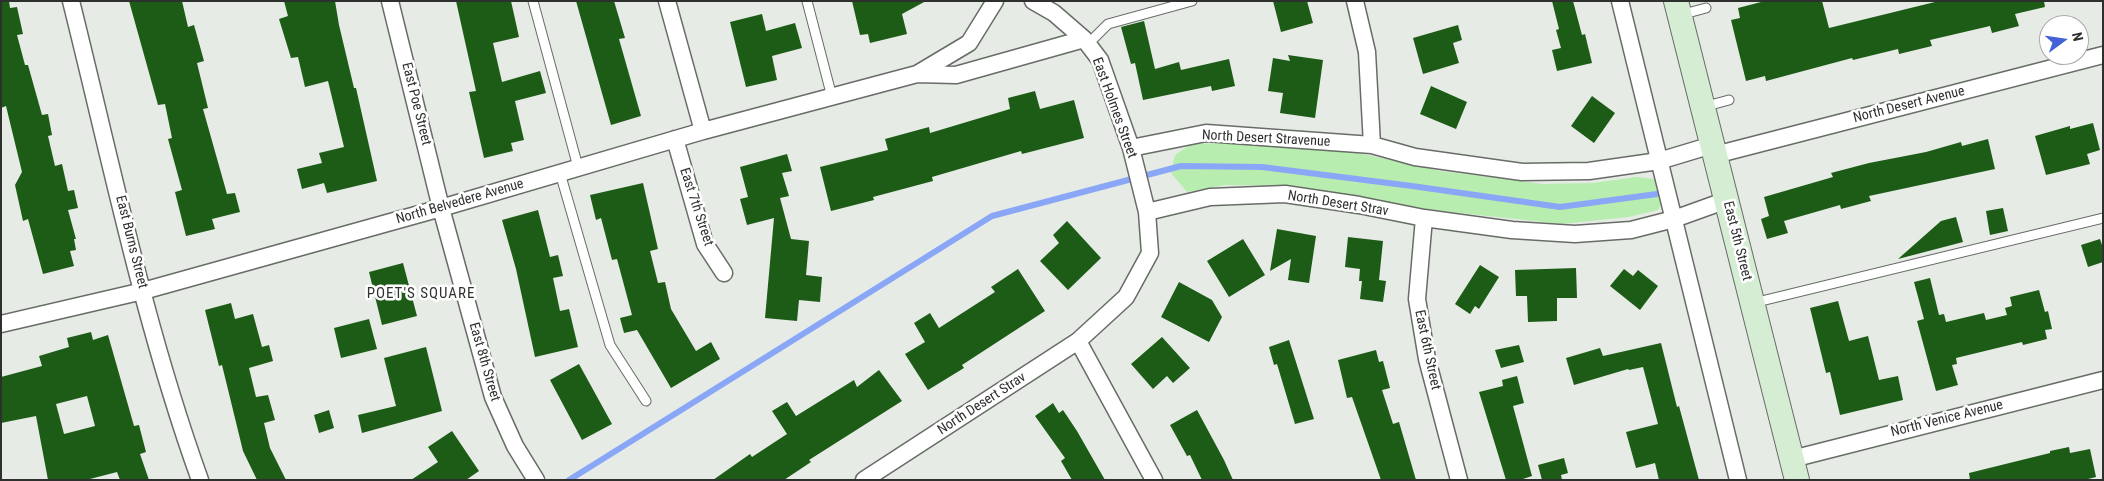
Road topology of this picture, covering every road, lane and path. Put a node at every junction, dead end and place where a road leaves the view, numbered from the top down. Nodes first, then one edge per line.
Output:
1 (71, 1) edge
2 (390, 1) edge
3 (534, 1) edge
4 (667, 1) edge
5 (807, 1) edge
6 (996, 1) edge
7 (1033, 1) edge
8 (1192, 1) edge
9 (1355, 1) edge
10 (1620, 1) edge
11 (1678, 8) edge
12 (1706, 8) dead end
13 (1086, 41) junction
14 (2103, 55) edge
15 (917, 74) junction
16 (832, 96) junction
17 (1729, 100) dead end
18 (1703, 107) junction
19 (703, 131) junction
20 (675, 139) junction
21 (1372, 145) junction
22 (1131, 148) junction
23 (1714, 150) junction
24 (1659, 161) junction
25 (578, 167) junction
26 (560, 173) junction
27 (1727, 200) junction
28 (441, 208) junction
29 (1147, 212) junction
30 (1424, 218) junction
31 (2103, 218) edge
32 (1674, 219) junction
33 (724, 273) dead end
34 (143, 291) junction
35 (1753, 304) junction
36 (1, 324) edge
37 (1078, 342) junction
38 (2103, 380) edge
39 (646, 401) dead end
40 (1795, 469) edge
41 (533, 479) edge
42 (200, 480) edge
43 (864, 480) edge
44 (1154, 480) edge
45 (1459, 480) edge
46 (1738, 480) edge

1 - 34 street, East Burns Street
2 - 28 street, East Poe Street
3 - 25 lane
4 - 19 street
5 - 16 lane
6 - 15 street, North Belvedere Avenue
7 - 13 street, East Holmes Street
8 - 13 lane
9 - 21 street
10 - 24 street
11 - 12 lane
11 - 18 street, East 5th Street
13 - 15 street, North Belvedere Avenue
13 - 22 street, East Holmes Street
14 - 23 street, North Desert Avenue
15 - 16 street, North Belvedere Avenue
16 - 19 street, North Belvedere Avenue
17 - 18 lane
18 - 23 street, East 5th Street
19 - 20 street, North Belvedere Avenue
20 - 25 street, North Belvedere Avenue
20 - 33 street, East 7th Street
21 - 22 street, North Desert Stravenue
21 - 24 street
22 - 29 street, East Holmes Street
23 - 24 street
23 - 27 street, East 5th Street
24 - 32 street
25 - 26 street, North Belvedere Avenue
26 - 28 street, North Belvedere Avenue
26 - 39 lane
27 - 32 street, North Desert Strav
27 - 35 street, East 5th Street
28 - 34 street, North Belvedere Avenue
28 - 41 street, East 8th Street
29 - 30 street, North Desert Strav
29 - 37 street, North Desert Strav
30 - 32 street, North Desert Strav
30 - 45 street, East 6th Street
31 - 35 lane
32 - 46 street
34 - 36 street, North Belvedere Avenue
34 - 42 street, East Burns Street
35 - 40 street, East 5th Street
37 - 43 street, North Desert Strav
37 - 44 street
38 - 40 street, North Venice Avenue

